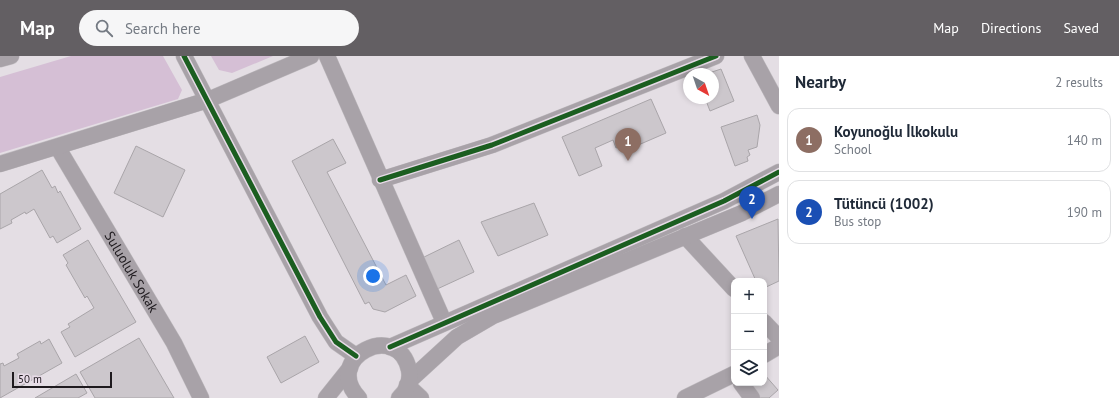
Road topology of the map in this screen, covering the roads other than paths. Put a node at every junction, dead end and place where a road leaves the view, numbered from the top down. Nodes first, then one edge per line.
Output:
1 (11, 56) edge
2 (184, 56) edge
3 (311, 56) edge
4 (326, 56) edge
5 (716, 56) edge
6 (752, 56) edge
7 (0, 59) edge
8 (208, 100) junction
9 (779, 106) edge
10 (58, 148) junction
11 (0, 164) edge
12 (779, 172) edge
13 (380, 180) junction
14 (779, 194) edge
15 (685, 236) junction
16 (731, 286) edge
17 (444, 322) junction
18 (767, 325) edge
19 (779, 338) edge
20 (779, 346) edge
21 (390, 347) junction
22 (767, 353) edge
23 (353, 362) junction
24 (731, 375) edge
25 (743, 386) edge
26 (405, 388) edge
27 (201, 398) edge
28 (326, 398) edge
29 (359, 398) edge
30 (421, 398) edge
31 (685, 398) edge
32 (752, 398) edge

1 - 7 street
2 - 8 street
3 - 8 street
4 - 13 street
5 - 13 street
6 - 9 street
8 - 10 street
8 - 23 street
10 - 11 street
10 - 27 street, Suluoluk Sokak
12 - 17 street
13 - 17 street
14 - 15 street
15 - 16 street
15 - 26 street
17 - 21 street
18 - 19 street
20 - 22 street
21 - 23 street
21 - 26 street
23 - 28 street
23 - 29 street
24 - 31 street
25 - 32 street
26 - 30 street

